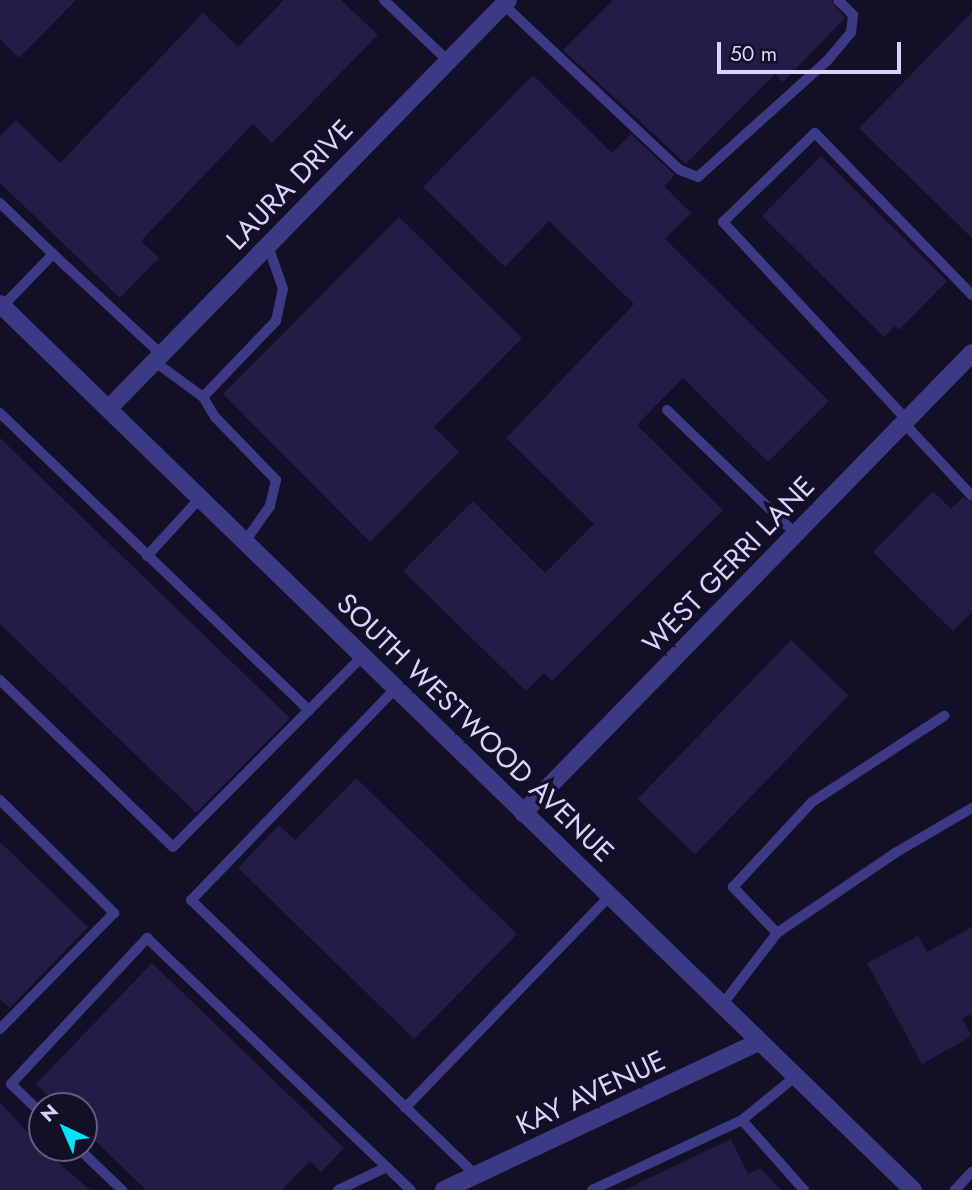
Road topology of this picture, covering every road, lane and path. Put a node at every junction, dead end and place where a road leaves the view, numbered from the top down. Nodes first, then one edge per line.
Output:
1 (384, 0) edge
2 (838, 0) edge
3 (506, 2) edge
4 (448, 61) junction
5 (0, 203) edge
6 (268, 246) junction
7 (53, 254) junction
8 (972, 295) edge
9 (1, 305) edge
10 (972, 353) edge
11 (158, 358) junction
12 (203, 397) junction
13 (110, 407) junction
14 (667, 410) dead end
15 (0, 413) edge
16 (905, 420) junction
17 (972, 496) edge
18 (202, 497) junction
19 (796, 534) junction
20 (246, 540) junction
21 (147, 556) junction
22 (363, 656) junction
23 (0, 680) edge
24 (396, 688) junction
25 (309, 710) junction
26 (944, 716) dead end
27 (0, 800) edge
28 (972, 808) edge
29 (523, 813) junction
30 (610, 896) junction
31 (777, 933) junction
32 (722, 1005) junction
33 (0, 1029) edge
34 (759, 1042) junction
35 (796, 1076) junction
36 (28, 1100) edge
37 (405, 1108) junction
38 (742, 1120) junction
39 (93, 1162) edge
40 (387, 1167) junction
41 (972, 1172) edge
42 (477, 1176) junction
43 (122, 1190) edge
44 (338, 1190) edge
45 (411, 1190) edge
46 (444, 1190) edge
47 (592, 1190) edge
48 (804, 1190) edge
49 (914, 1190) edge
50 (955, 1190) edge

1 - 4 lane
2 - 3 lane
3 - 4 street, LAURA DRIVE
4 - 6 street, LAURA DRIVE
5 - 7 lane
6 - 11 street, LAURA DRIVE
6 - 12 lane
7 - 9 lane
7 - 11 lane
8 - 16 lane
9 - 13 street, SOUTH WESTWOOD AVENUE
10 - 16 street, WEST GERRI LANE
11 - 12 lane
11 - 13 street, LAURA DRIVE
12 - 20 lane
13 - 18 street, SOUTH WESTWOOD AVENUE
14 - 19 lane
15 - 21 lane
16 - 17 lane
16 - 19 street, WEST GERRI LANE
18 - 20 street, SOUTH WESTWOOD AVENUE
18 - 21 lane
19 - 29 street, WEST GERRI LANE
20 - 22 street, SOUTH WESTWOOD AVENUE
21 - 25 lane
22 - 24 street, SOUTH WESTWOOD AVENUE
22 - 25 lane
23 - 25 lane
24 - 29 street, SOUTH WESTWOOD AVENUE
24 - 37 lane
26 - 31 lane
27 - 33 lane
28 - 31 lane
29 - 30 street, SOUTH WESTWOOD AVENUE
30 - 32 street, SOUTH WESTWOOD AVENUE
30 - 37 lane
31 - 32 lane
32 - 34 street, SOUTH WESTWOOD AVENUE
34 - 35 street, SOUTH WESTWOOD AVENUE
34 - 42 street, KAY AVENUE
35 - 38 lane
35 - 49 street, SOUTH WESTWOOD AVENUE
36 - 40 lane
37 - 42 lane
38 - 47 lane
38 - 48 lane
39 - 43 lane
40 - 44 lane
40 - 45 lane
41 - 50 lane
42 - 46 street, KAY AVENUE

